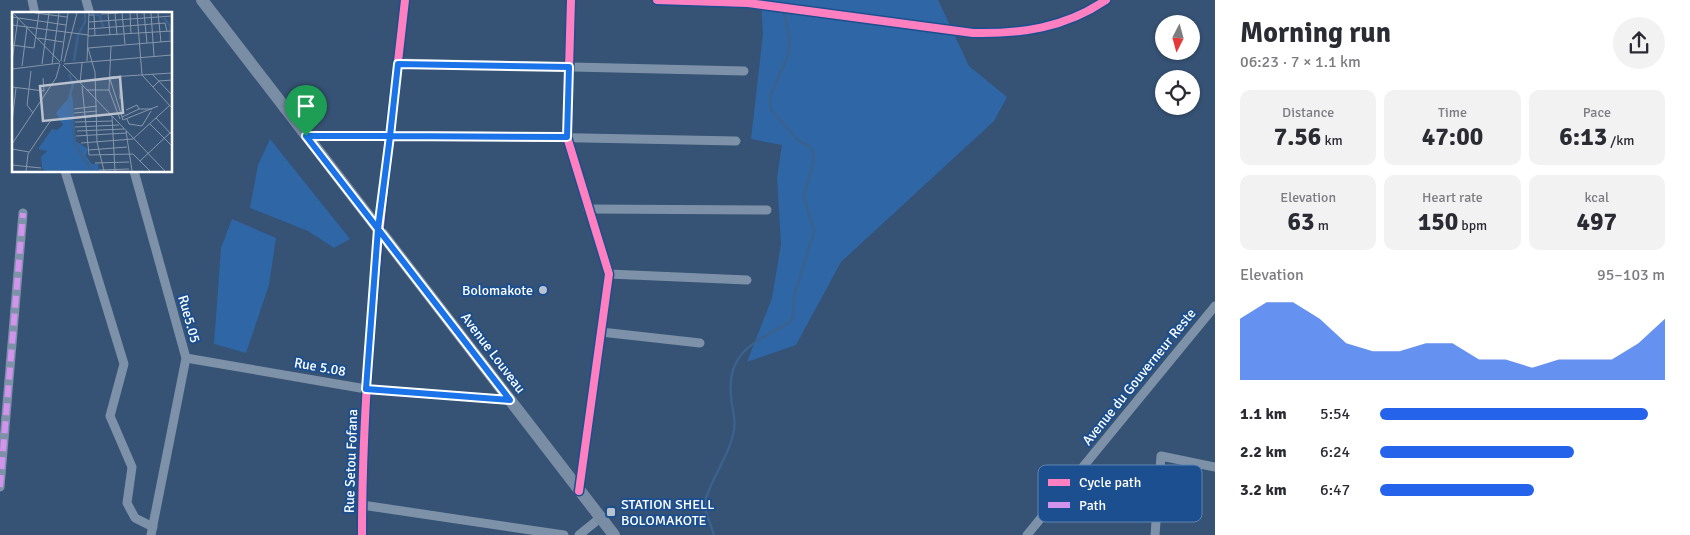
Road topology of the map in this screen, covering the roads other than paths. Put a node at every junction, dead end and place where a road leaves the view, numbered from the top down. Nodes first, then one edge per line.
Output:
1 (202, 0) edge
2 (404, 0) edge
3 (571, 0) edge
4 (657, 0) edge
5 (1106, 0) edge
6 (398, 64) junction
7 (569, 67) junction
8 (744, 70) dead end
9 (306, 136) junction
10 (390, 136) junction
11 (567, 137) junction
12 (736, 141) dead end
13 (65, 172) edge
14 (134, 172) edge
15 (588, 209) junction
16 (766, 210) dead end
17 (22, 213) dead end
18 (378, 229) junction
19 (609, 274) junction
20 (748, 280) dead end
21 (1215, 306) edge
22 (601, 332) junction
23 (700, 343) dead end
24 (186, 358) junction
25 (366, 389) junction
26 (510, 400) junction
27 (1085, 465) edge
28 (1160, 465) edge
29 (1215, 467) edge
30 (0, 487) edge
31 (579, 491) junction
32 (362, 505) junction
33 (600, 518) junction
34 (1039, 522) edge
35 (1156, 522) edge
36 (152, 531) edge
37 (362, 535) edge
38 (564, 535) edge
39 (579, 535) edge
40 (614, 535) edge
41 (1028, 535) edge
42 (1155, 535) edge

1 - 9 main road, Avenue Louveau
2 - 6 street, Rue Setou Fofana
3 - 7 street
4 - 5 street
6 - 7 street
6 - 10 street, Rue Setou Fofana
7 - 8 street
7 - 11 street
9 - 10 street
9 - 18 main road, Avenue Louveau
10 - 11 street
10 - 18 street, Rue Setou Fofana
11 - 12 street
11 - 15 street
13 - 36 street
14 - 24 street, Rue5.05
15 - 16 street
15 - 19 street
17 - 30 street
18 - 25 street, Rue Setou Fofana
18 - 26 main road, Avenue Louveau
19 - 20 street
19 - 22 street
21 - 27 street, Avenue du Gouverneur Reste
22 - 23 street
22 - 31 street
24 - 25 street, Rue 5.08
24 - 36 street, Rue5.05
25 - 26 street, Rue 5.08
25 - 32 street, Rue Setou Fofana
26 - 31 main road, Avenue Louveau
28 - 29 street
31 - 33 main road, Avenue Louveau
32 - 37 street, Rue Setou Fofana
32 - 38 street
33 - 39 street
33 - 40 main road, Avenue Louveau
34 - 41 street, Avenue du Gouverneur Reste
35 - 42 street

